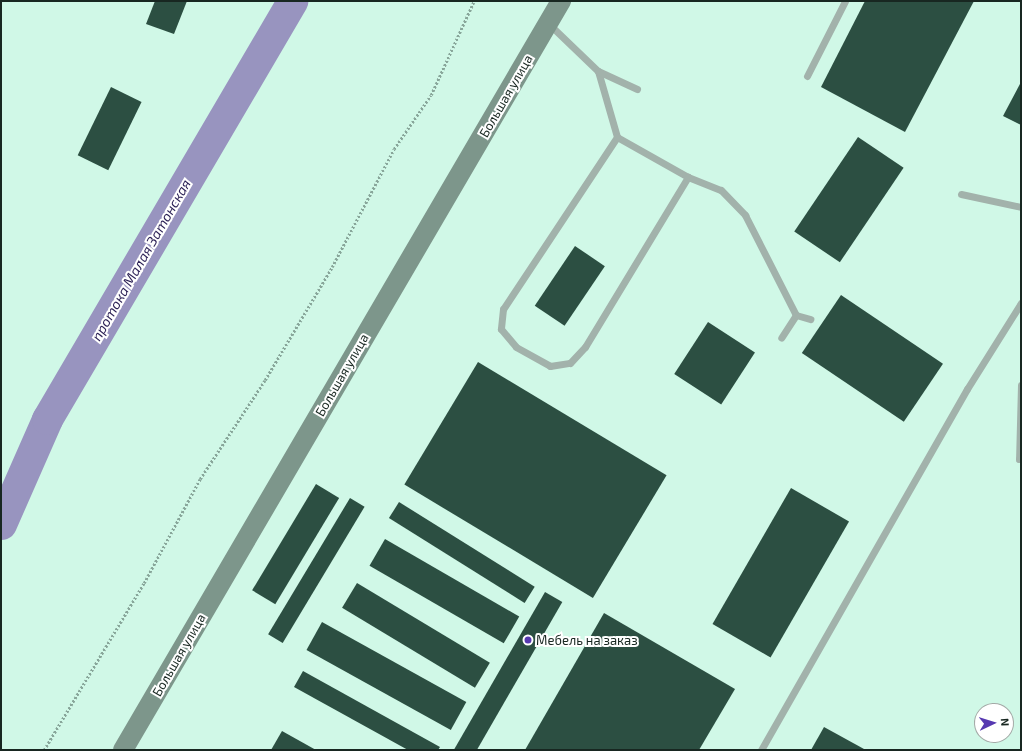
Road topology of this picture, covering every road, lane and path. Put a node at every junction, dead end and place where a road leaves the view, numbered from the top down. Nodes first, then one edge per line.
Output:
1 (474, 1) edge
2 (561, 1) edge
3 (845, 1) edge
4 (548, 24) junction
5 (598, 71) junction
6 (807, 76) dead end
7 (637, 89) dead end
8 (617, 137) junction
9 (688, 177) junction
10 (961, 194) dead end
11 (1021, 207) edge
12 (1021, 303) edge
13 (796, 315) junction
14 (810, 319) dead end
15 (781, 338) dead end
16 (1021, 385) edge
17 (1021, 459) edge
18 (44, 750) edge
19 (123, 750) edge
20 (761, 750) edge

1 - 18 path
2 - 4 main road, Большая улица
3 - 6 lane
4 - 5 lane
4 - 19 main road, Большая улица
5 - 7 lane
5 - 8 lane
8 - 9 lane
8 - 9 lane
9 - 13 lane
10 - 11 lane
12 - 20 lane
13 - 14 lane
13 - 15 lane
16 - 17 lane

